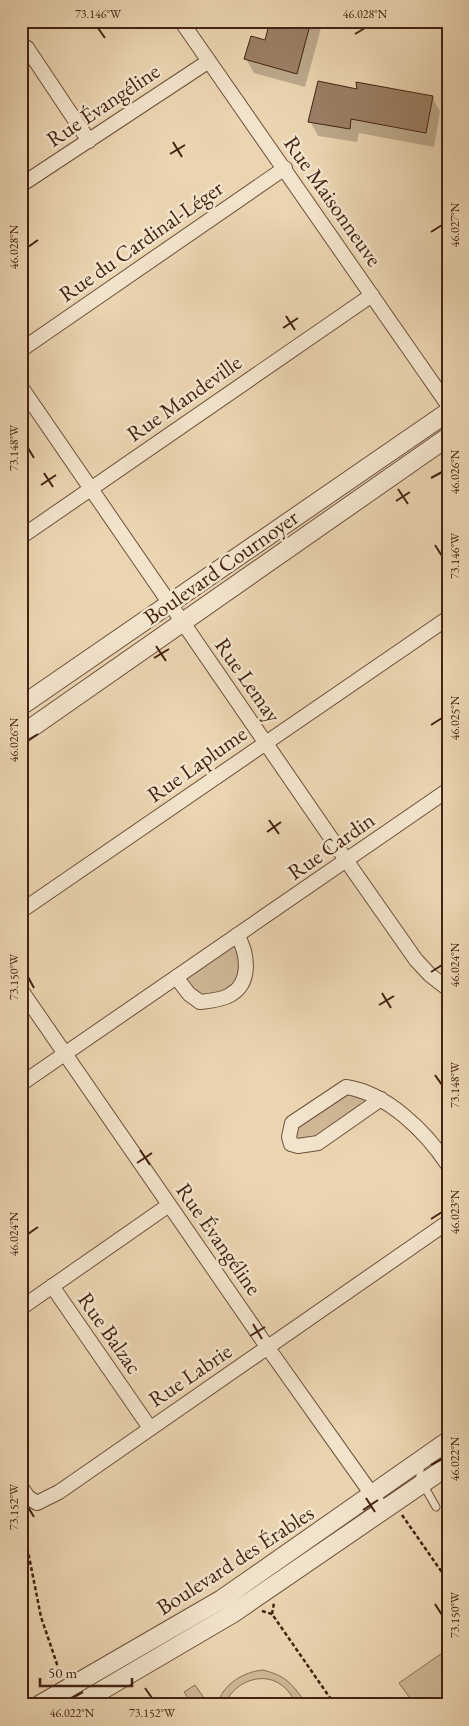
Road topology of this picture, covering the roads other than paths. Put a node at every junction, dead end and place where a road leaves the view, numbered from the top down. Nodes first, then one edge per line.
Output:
1 (181, 21) edge
2 (21, 44) edge
3 (208, 61) junction
4 (89, 140) junction
5 (285, 168) junction
6 (21, 186) edge
7 (372, 295) junction
8 (21, 350) edge
9 (21, 387) edge
10 (448, 405) edge
11 (448, 412) edge
12 (448, 437) edge
13 (91, 488) junction
14 (21, 537) edge
15 (169, 603) junction
16 (448, 618) edge
17 (182, 621) junction
18 (21, 706) edge
19 (21, 735) edge
20 (265, 742) junction
21 (448, 790) edge
22 (347, 862) junction
23 (21, 911) edge
24 (237, 936) junction
25 (176, 977) junction
26 (448, 989) edge
27 (21, 990) edge
28 (65, 1054) junction
29 (21, 1084) edge
30 (380, 1099) junction
31 (448, 1165) edge
32 (169, 1205) junction
33 (448, 1222) edge
34 (52, 1286) junction
35 (21, 1308) edge
36 (268, 1348) junction
37 (150, 1428) junction
38 (448, 1441) edge
39 (421, 1459) junction
40 (448, 1466) edge
41 (423, 1483) junction
42 (372, 1495) junction
43 (25, 1497) edge
44 (436, 1507) dead end
45 (391, 1511) junction
46 (40, 1705) edge
47 (77, 1705) edge

1 - 3 street, Rue Maisonneuve
2 - 4 street
3 - 4 street, Rue Évangéline
3 - 5 street, Rue Maisonneuve
4 - 6 street, Rue Évangéline
5 - 7 street, Rue Maisonneuve
5 - 8 street, Rue du Cardinal-Léger
7 - 10 street, Rue Maisonneuve
7 - 13 street, Rue Mandeville
9 - 13 street, Rue Lemay
11 - 15 street, Boulevard Cournoyer
12 - 17 street, Boulevard Cournoyer
13 - 14 street, Rue Mandeville
13 - 15 street, Rue Lemay
15 - 17 street, Rue Lemay
15 - 18 street, Boulevard Cournoyer
16 - 20 street, Rue Laplume
17 - 19 street, Boulevard Cournoyer
17 - 20 street, Rue Lemay
20 - 22 street, Rue Lemay
20 - 23 street, Rue Laplume
21 - 22 street, Rue Cardin
22 - 24 street, Rue Cardin
22 - 26 street, Rue Lemay
24 - 25 street, Rue Cardin
24 - 25 street
25 - 28 street, Rue Cardin
27 - 28 street, Rue Évangéline
28 - 29 street, Rue Cardin
28 - 32 street, Rue Évangéline
30 - 30 street
30 - 31 street
32 - 34 street
32 - 36 street, Rue Évangéline
33 - 36 street, Rue Labrie
34 - 35 street
34 - 37 street, Rue Balzac
36 - 37 street, Rue Labrie
36 - 42 street, Rue Évangéline
37 - 43 street, Rue Labrie
38 - 39 street, Boulevard des Érables
39 - 41 lane
39 - 42 street, Boulevard des Érables
40 - 41 street, Boulevard des Érables
41 - 44 lane
41 - 45 street, Boulevard des Érables
42 - 45 street, Rue Évangéline
42 - 46 street, Boulevard des Érables
45 - 47 street, Boulevard des Érables

